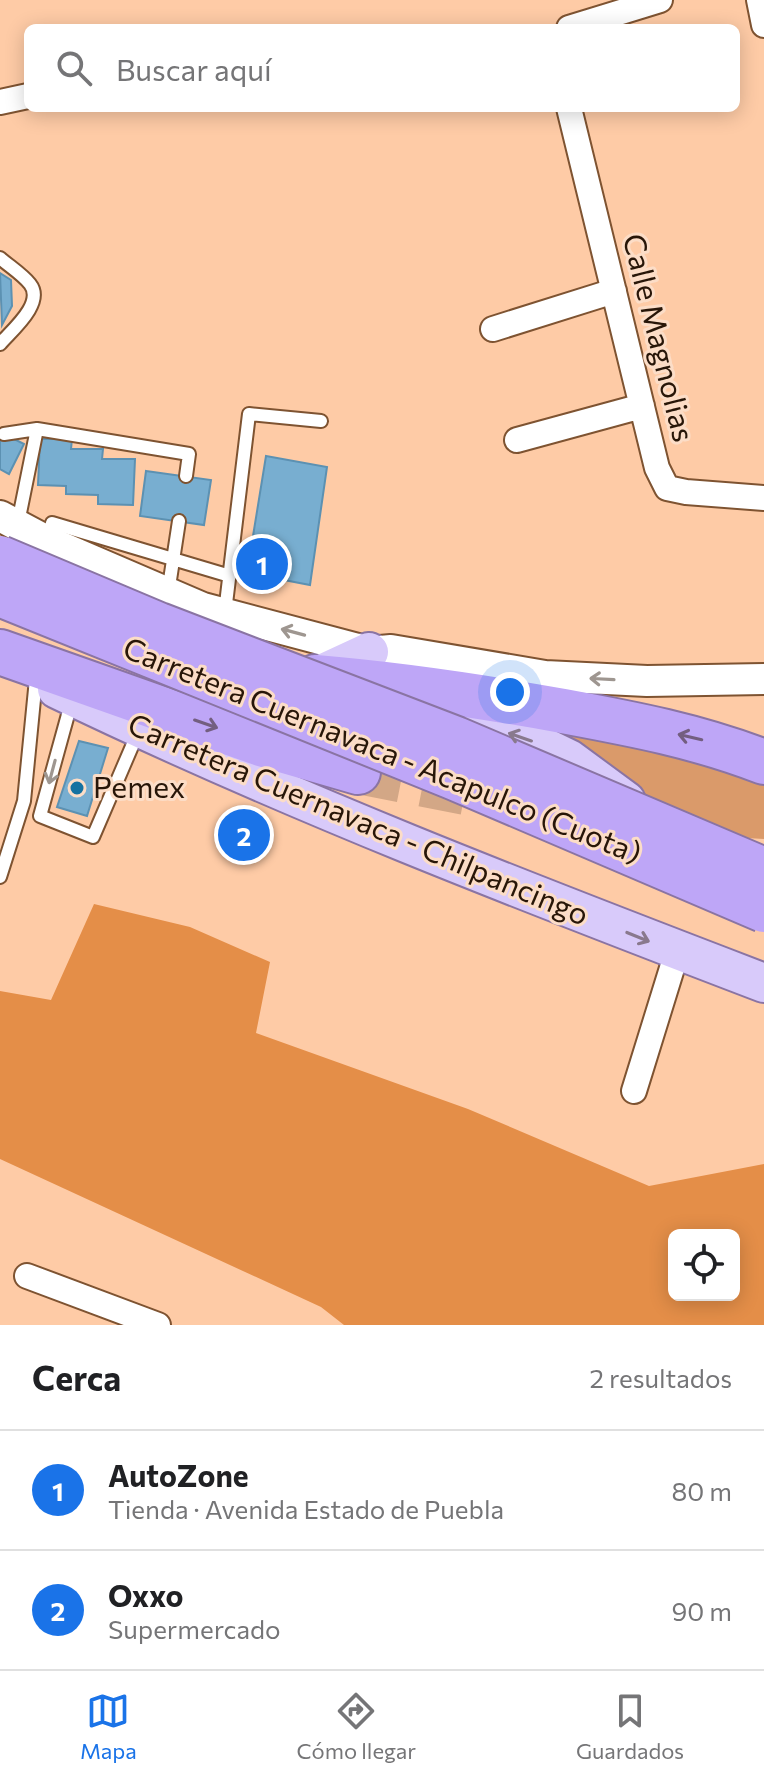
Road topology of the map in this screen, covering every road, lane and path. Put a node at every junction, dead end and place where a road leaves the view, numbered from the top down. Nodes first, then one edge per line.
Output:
1 (660, 0) edge
2 (759, 0) edge
3 (605, 8) edge
4 (576, 24) edge
5 (764, 25) edge
6 (24, 97) edge
7 (0, 102) edge
8 (570, 112) edge
9 (0, 258) edge
10 (614, 291) junction
11 (493, 329) dead end
12 (0, 344) edge
13 (642, 406) junction
14 (321, 421) dead end
15 (37, 429) junction
16 (4, 434) dead end
17 (517, 440) dead end
18 (186, 476) dead end
19 (764, 498) edge
20 (0, 506) edge
21 (179, 521) dead end
22 (29, 544) edge
23 (173, 560) junction
24 (0, 564) edge
25 (230, 576) junction
26 (225, 614) junction
27 (164, 615) junction
28 (0, 652) edge
29 (369, 652) junction
30 (219, 659) junction
31 (0, 664) edge
32 (315, 677) junction
33 (36, 679) junction
34 (764, 679) edge
35 (72, 697) junction
36 (139, 729) junction
37 (764, 762) edge
38 (358, 772) tunnel mouth
39 (764, 853) edge
40 (764, 871) edge
41 (0, 877) edge
42 (764, 910) edge
43 (764, 921) edge
44 (677, 952) junction
45 (764, 983) edge
46 (634, 1091) dead end
47 (27, 1276) dead end
48 (158, 1325) edge

1 - 3 street
2 - 5 street
3 - 4 street
6 - 7 street
8 - 10 street, Calle Magnolias
9 - 12 lane
10 - 11 street
10 - 13 street, Calle Magnolias
13 - 17 street
13 - 19 street, Calle Magnolias
14 - 25 lane
15 - 16 lane
15 - 18 lane
15 - 22 lane
20 - 22 lane
21 - 23 lane
22 - 23 lane
22 - 24 main road
22 - 27 street
22 - 27 main road
22 - 40 highway, Carretera Cuernavaca - Acapulco (Cuota), bridge
22 - 42 highway, Carretera Cuernavaca - Acapulco (Cuota), bridge
23 - 25 lane
23 - 27 lane
25 - 26 lane
26 - 27 street
29 -> 26 street
26 - 30 lane
27 - 30 main road
28 -> 38 highway
29 - 32 main road
34 -> 29 street
30 - 32 main road
31 - 33 main road, Carretera Cuernavaca - Chilpancingo
37 -> 32 highway
43 -> 32 main road
33 - 35 main road, Carretera Cuernavaca - Chilpancingo
33 - 41 lane
35 - 36 main road, Carretera Cuernavaca - Chilpancingo
35 -> 36 lane
36 -> 44 main road, Carretera Cuernavaca - Chilpancingo
39 - 40 highway
44 - 45 main road, Carretera Cuernavaca - Chilpancingo
44 - 46 street
47 - 48 street

